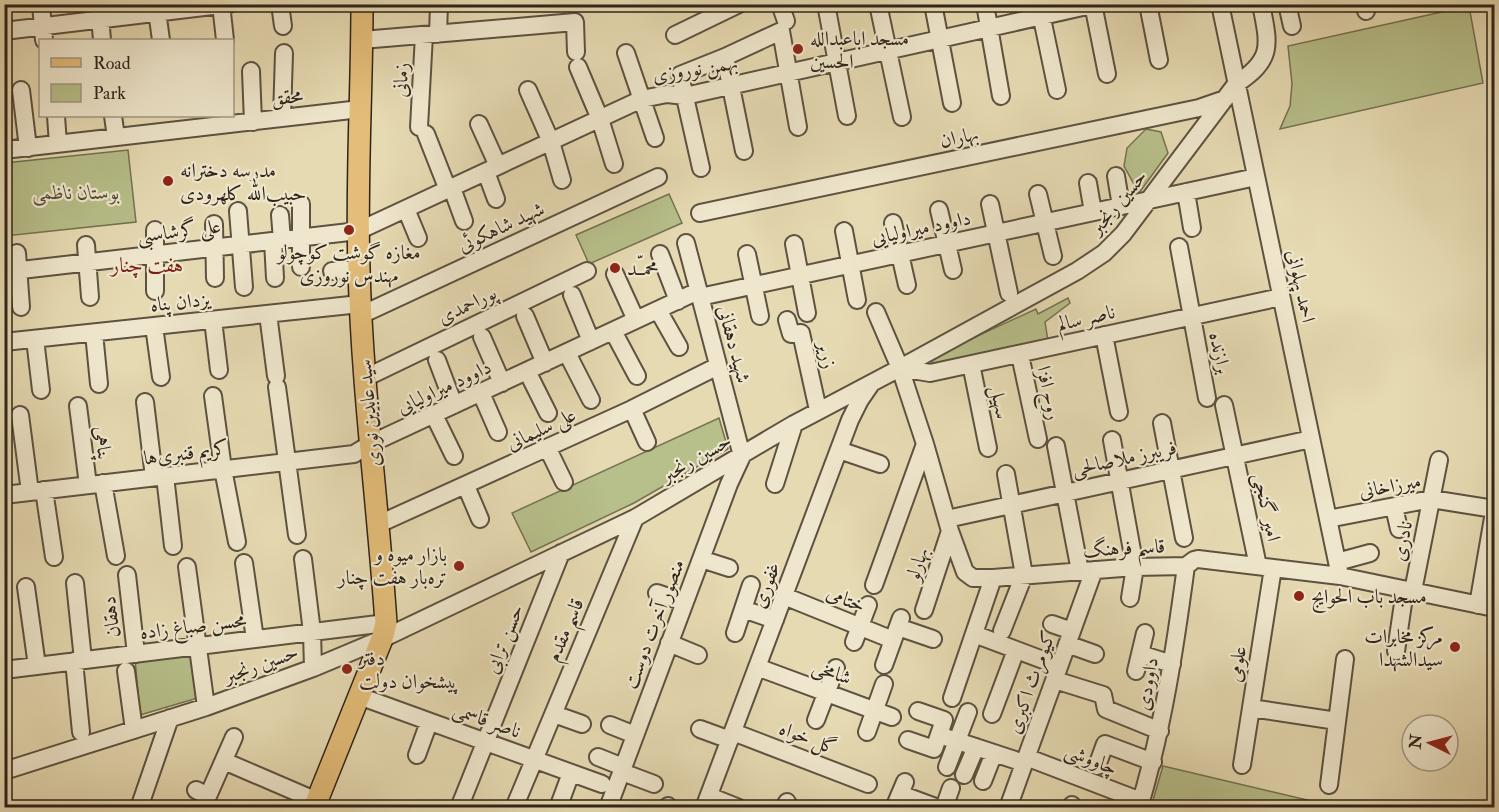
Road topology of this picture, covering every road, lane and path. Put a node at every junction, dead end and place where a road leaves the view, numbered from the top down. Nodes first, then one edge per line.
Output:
1 (41, 4) edge
2 (280, 4) edge
3 (362, 4) edge
4 (439, 4) edge
5 (740, 4) edge
6 (780, 4) edge
7 (826, 4) edge
8 (878, 4) edge
9 (933, 4) edge
10 (985, 4) edge
11 (1148, 4) edge
12 (1220, 4) edge
13 (1262, 4) edge
14 (1287, 4) edge
15 (223, 5) edge
16 (1094, 5) edge
17 (157, 9) edge
18 (1041, 10) edge
19 (100, 12) edge
20 (283, 26) dead end
21 (783, 26) junction
22 (1292, 26) dead end
23 (990, 28) junction
24 (4, 31) edge
25 (44, 34) edge
26 (431, 34) junction
27 (675, 35) dead end
28 (102, 39) edge
29 (161, 39) edge
30 (225, 39) edge
31 (939, 39) junction
32 (362, 40) junction
33 (888, 51) junction
34 (284, 53) dead end
35 (626, 53) dead end
36 (725, 57) junction
37 (1159, 60) dead end
38 (837, 62) junction
39 (251, 71) dead end
40 (787, 73) junction
41 (1107, 74) dead end
42 (1236, 84) junction
43 (730, 86) junction
44 (21, 90) dead end
45 (528, 90) dead end
46 (1057, 90) dead end
47 (685, 96) junction
48 (1001, 96) dead end
49 (642, 99) junction
50 (1226, 99) junction
51 (952, 103) dead end
52 (360, 109) junction
53 (847, 116) dead end
54 (56, 117) edge
55 (113, 117) edge
56 (902, 117) dead end
57 (282, 118) junction
58 (600, 118) junction
59 (253, 122) junction
60 (170, 123) edge
61 (479, 124) dead end
62 (798, 127) dead end
63 (116, 137) junction
64 (655, 138) dead end
65 (551, 142) junction
66 (58, 144) junction
67 (28, 148) junction
68 (4, 150) edge
69 (744, 151) dead end
70 (614, 164) dead end
71 (701, 168) dead end
72 (492, 169) junction
73 (1116, 176) dead end
74 (658, 177) dead end
75 (1256, 177) junction
76 (562, 180) dead end
77 (1088, 183) dead end
78 (450, 189) junction
79 (1186, 192) junction
80 (1038, 194) dead end
81 (496, 199) dead end
82 (1150, 200) junction
83 (302, 204) dead end
84 (990, 204) dead end
85 (1121, 206) junction
86 (406, 209) junction
87 (939, 210) dead end
88 (238, 211) dead end
89 (1093, 212) junction
90 (700, 213) dead end
91 (280, 215) dead end
92 (464, 221) dead end
93 (893, 223) dead end
94 (1044, 223) junction
95 (214, 225) dead end
96 (1192, 228) dead end
97 (155, 230) dead end
98 (358, 231) junction
99 (844, 231) dead end
100 (996, 233) junction
101 (301, 238) junction
102 (418, 238) dead end
103 (277, 241) junction
104 (686, 243) dead end
105 (794, 244) dead end
106 (947, 244) junction
107 (86, 245) dead end
108 (240, 245) junction
109 (1179, 247) dead end
110 (214, 248) junction
111 (17, 253) dead end
112 (660, 254) dead end
113 (747, 254) dead end
114 (900, 254) junction
115 (155, 255) junction
116 (1053, 256) dead end
117 (87, 263) junction
118 (850, 265) junction
119 (301, 267) dead end
120 (358, 269) junction
121 (953, 270) dead end
122 (11, 271) edge
123 (332, 271) dead end
124 (587, 271) dead end
125 (615, 274) dead end
126 (800, 276) junction
127 (215, 278) dead end
128 (275, 278) dead end
129 (907, 285) dead end
130 (244, 286) dead end
131 (754, 286) junction
132 (155, 291) dead end
133 (1009, 293) dead end
134 (699, 294) junction
135 (572, 296) dead end
136 (90, 297) dead end
137 (1281, 297) junction
138 (857, 300) dead end
139 (678, 301) junction
140 (21, 307) dead end
141 (360, 309) junction
142 (658, 310) junction
143 (876, 312) dead end
144 (807, 313) dead end
145 (268, 314) junction
146 (525, 316) dead end
147 (759, 316) dead end
148 (1191, 317) junction
149 (213, 320) junction
150 (636, 320) junction
151 (788, 320) dead end
152 (154, 326) junction
153 (613, 331) junction
154 (94, 333) junction
155 (1104, 335) junction
156 (482, 337) dead end
157 (36, 339) junction
158 (591, 341) junction
159 (4, 342) edge
160 (678, 347) dead end
161 (567, 353) junction
162 (1020, 355) junction
163 (437, 360) dead end
164 (545, 363) junction
165 (972, 364) junction
166 (718, 366) junction
167 (900, 369) junction
168 (219, 370) dead end
169 (527, 371) junction
170 (637, 376) dead end
171 (161, 377) dead end
172 (365, 378) junction
173 (874, 381) junction
174 (502, 383) junction
175 (99, 384) dead end
176 (41, 390) dead end
177 (481, 393) junction
178 (213, 396) dead end
179 (1208, 398) dead end
180 (591, 400) dead end
181 (145, 402) dead end
182 (454, 405) junction
183 (1224, 405) dead end
184 (78, 406) dead end
185 (632, 410) junction
186 (818, 410) junction
187 (1119, 412) dead end
188 (548, 413) dead end
189 (20, 415) dead end
190 (434, 415) junction
191 (1162, 423) dead end
192 (794, 424) junction
193 (498, 432) dead end
194 (1038, 439) dead end
195 (1311, 439) junction
196 (1112, 440) dead end
197 (647, 442) dead end
198 (370, 444) junction
199 (924, 444) junction
200 (1056, 446) dead end
201 (988, 448) dead end
202 (548, 449) junction
203 (839, 450) junction
204 (454, 456) dead end
205 (742, 456) junction
206 (1235, 456) junction
207 (1439, 460) dead end
208 (287, 462) junction
209 (880, 464) dead end
210 (223, 469) junction
211 (1171, 470) junction
212 (1006, 474) dead end
213 (160, 477) junction
214 (1120, 481) junction
215 (564, 482) dead end
216 (95, 484) junction
217 (775, 484) dead end
218 (466, 486) junction
219 (37, 491) junction
220 (1066, 493) junction
221 (4, 495) edge
222 (1431, 499) junction
223 (1012, 505) junction
224 (1394, 507) junction
225 (1494, 511) edge
226 (635, 518) junction
227 (480, 519) dead end
228 (1328, 519) junction
229 (379, 524) junction
230 (948, 525) junction
231 (1399, 529) dead end
232 (297, 535) dead end
233 (1184, 538) dead end
234 (237, 542) dead end
235 (173, 546) dead end
236 (561, 553) junction
237 (1370, 553) dead end
238 (54, 556) dead end
239 (116, 556) dead end
240 (303, 559) dead end
241 (701, 559) junction
242 (244, 563) dead end
243 (1186, 566) junction
244 (187, 567) dead end
245 (1136, 567) junction
246 (1265, 567) junction
247 (729, 568) dead end
248 (1339, 569) junction
249 (1087, 571) junction
250 (127, 575) dead end
251 (1024, 575) junction
252 (993, 578) junction
253 (75, 583) dead end
254 (752, 585) dead end
255 (874, 585) dead end
256 (26, 587) dead end
257 (1409, 590) junction
258 (657, 593) dead end
259 (784, 596) junction
260 (1130, 598) dead end
261 (684, 603) junction
262 (868, 605) dead end
263 (1486, 607) edge
264 (743, 609) junction
265 (924, 610) dead end
266 (775, 620) junction
267 (1052, 624) dead end
268 (897, 628) junction
269 (384, 631) junction
270 (1002, 631) dead end
271 (312, 632) junction
272 (735, 633) dead end
273 (1145, 633) dead end
274 (857, 635) junction
275 (973, 636) junction
276 (1070, 637) junction
277 (255, 639) junction
278 (933, 639) dead end
279 (669, 643) junction
280 (197, 646) junction
281 (1016, 650) junction
282 (1396, 651) dead end
283 (136, 654) junction
284 (1095, 654) dead end
285 (1140, 654) junction
286 (698, 655) dead end
287 (1345, 659) dead end
288 (79, 661) junction
289 (1172, 664) junction
290 (884, 665) dead end
291 (37, 666) junction
292 (757, 667) junction
293 (313, 668) junction
294 (836, 668) dead end
295 (4, 670) edge
296 (126, 671) dead end
297 (1136, 671) dead end
298 (1057, 673) junction
299 (884, 684) dead end
300 (826, 693) junction
301 (359, 696) junction
302 (952, 698) dead end
303 (206, 706) junction
304 (1251, 708) junction
305 (874, 710) junction
306 (918, 711) dead end
307 (968, 712) dead end
308 (554, 714) junction
309 (992, 714) dead end
310 (892, 717) dead end
311 (170, 718) junction
312 (816, 720) dead end
313 (1336, 721) junction
314 (429, 722) junction
315 (582, 724) dead end
316 (610, 725) dead end
317 (700, 729) dead end
318 (134, 730) junction
319 (1160, 731) junction
320 (81, 732) dead end
321 (867, 732) dead end
322 (635, 735) junction
323 (939, 735) junction
324 (731, 736) junction
325 (234, 737) dead end
326 (908, 740) dead end
327 (956, 741) junction
328 (485, 742) junction
329 (988, 747) junction
330 (417, 755) dead end
331 (598, 757) dead end
332 (534, 759) junction
333 (1025, 760) junction
334 (224, 761) junction
335 (1153, 762) junction
336 (1242, 765) dead end
337 (1097, 766) dead end
338 (946, 767) dead end
339 (622, 770) junction
340 (4, 771) edge
341 (571, 773) junction
342 (964, 775) dead end
343 (983, 781) dead end
344 (602, 784) dead end
345 (654, 784) dead end
346 (868, 784) dead end
347 (1329, 785) dead end
348 (951, 788) dead end
349 (196, 790) dead end
350 (900, 794) edge
351 (706, 802) edge
352 (316, 804) edge
353 (1140, 804) edge
354 (139, 807) edge
355 (459, 807) edge
356 (514, 807) edge
357 (558, 807) edge
358 (608, 807) edge
359 (739, 807) edge
360 (938, 807) edge
361 (944, 807) edge
362 (1008, 807) edge

1 - 25 street
2 - 20 street
3 - 32 main road, سید عابدین نوری
4 - 26 street, زمانی
5 - 27 street
6 - 21 street
7 - 38 street
8 - 33 street
9 - 31 street
10 - 23 street
11 - 37 street
12 - 42 street, احمد پهلوانی
13 - 42 street, حسین رنجبر
14 - 22 street
15 - 17 street
15 - 30 street
16 - 18 street, بهمن نوروزی
16 - 41 street
17 - 19 street
17 - 29 street
18 - 23 street, بهمن نوروزی
18 - 46 street
19 - 25 street
19 - 28 street
21 - 36 street
21 - 40 street
23 - 31 street, بهمن نوروزی
23 - 48 street
24 - 25 street
26 - 32 street
26 - 58 street
26 - 78 street, زمانی
31 - 33 street, بهمن نوروزی
31 - 51 street
32 - 52 main road, سید عابدین نوری
33 - 38 street, بهمن نوروزی
33 - 56 street
34 - 57 street
35 - 49 street
36 - 43 street
36 - 47 street
38 - 40 street, بهمن نوروزی
38 - 53 street
39 - 59 street
40 - 43 street, بهمن نوروزی
40 - 62 street
42 - 50 street, حسین رنجبر
42 - 75 street, احمد پهلوانی
43 - 47 street, بهمن نوروزی
43 - 69 street
44 - 67 street
45 - 65 street
47 - 49 street, بهمن نوروزی
47 - 71 street
49 - 58 street, بهمن نوروزی
49 - 64 street
50 - 82 street, حسین رنجبر
50 - 90 street, بهاران
52 - 57 street, محقق
52 - 98 main road, سید عابدین نوری
54 - 66 street
55 - 63 street
57 - 59 street, محقق
58 - 65 street, بهمن نوروزی
58 - 70 street
59 - 60 street, محقق
60 - 63 street, محقق
61 - 72 street
63 - 66 street, محقق
65 - 72 street, بهمن نوروزی
65 - 76 street
66 - 67 street, محقق
67 - 68 street, محقق
72 - 78 street, بهمن نوروزی
72 - 81 street
73 - 85 street
74 - 141 street, شهید شاهکوئی
75 - 79 street, داوود میراولیایی
75 - 137 street, احمد پهلوانی
77 - 89 street
78 - 86 street, بهمن نوروزی
78 - 92 street
79 - 82 street, داوود میراولیایی
79 - 96 street
80 - 94 street
82 - 85 street, داوود میراولیایی
82 - 167 street, حسین رنجبر
83 - 101 street
84 - 100 street
85 - 89 street, داوود میراولیایی
86 - 98 street, بهمن نوروزی
86 - 102 street
87 - 106 street
88 - 108 street
89 - 94 street, داوود میراولیایی
91 - 103 street
93 - 114 street
94 - 100 street, داوود میراولیایی
94 - 116 street
95 - 110 street
97 - 115 street
98 - 101 street, علی گرشاسبی
98 - 120 main road, سید عابدین نوری
99 - 118 street
100 - 106 street, داوود میراولیایی
100 - 133 street
101 - 103 street, علی گرشاسبی
101 - 119 street
103 - 108 street, علی گرشاسبی
103 - 128 street
104 - 134 street, شهید دهقانی
105 - 126 street
106 - 114 street, داوود میراولیایی
106 - 121 street
107 - 117 street
108 - 110 street, علی گرشاسبی
108 - 130 street
109 - 148 street, برازنده
110 - 115 street, علی گرشاسبی
110 - 127 street
111 - 122 street
112 - 139 street
113 - 131 street
114 - 118 street, داوود میراولیایی
114 - 129 street
115 - 117 street, علی گرشاسبی
115 - 132 street
117 - 122 street, علی گرشاسبی
117 - 136 street
118 - 126 street, داوود میراولیایی
118 - 138 street
120 - 123 street
120 - 141 main road, سید عابدین نوری
122 - 140 street
124 - 172 street, پوراحمدی
125 - 150 street
126 - 131 street, داوود میراولیایی
126 - 144 street
131 - 134 street, داوود میراولیایی
131 - 147 street
134 - 139 street, داوود میراولیایی
134 - 166 street, شهید دهقانی
135 - 158 street
137 - 148 street, ناصر سالم
137 - 195 street, احمد پهلوانی
139 - 142 street, داوود میراولیایی
141 - 145 street, یزدان پناه
141 - 172 main road, سید عابدین نوری
142 - 150 street, داوود میراولیایی
142 - 160 street
143 - 167 street, قاسم فرهنگ
145 - 149 street, یزدان پناه
145 - 208 street
146 - 164 street
148 - 155 street, ناصر سالم
148 - 179 street, برازنده
149 - 152 street, یزدان پناه
149 - 168 street
150 - 153 street, داوود میراولیایی
151 - 186 street, زریر
152 - 154 street, یزدان پناه
152 - 171 street
153 - 158 street, داوود میراولیایی
153 - 170 street
154 - 157 street, یزدان پناه
154 - 175 street
155 - 162 street, ناصر سالم
155 - 187 street
156 - 174 street
157 - 159 street, یزدان پناه
157 - 176 street
158 - 161 street, داوود میراولیایی
161 - 164 street, داوود میراولیایی
161 - 180 street
162 - 165 street, ناصر سالم
162 - 194 street, روح افزا
163 - 182 street
164 - 169 street, داوود میراولیایی
165 - 167 street, ناصر سالم
165 - 201 street, سهیل
166 - 185 street, علی سلیمانی
166 - 205 street, شهید دهقانی
167 - 173 street, حسین رنجبر
167 - 199 street, قاسم فرهنگ
169 - 174 street, داوود میراولیایی
169 - 188 street
172 - 198 main road, سید عابدین نوری
173 - 186 street, حسین رنجبر
173 - 203 street, غفوری
174 - 177 street, داوود میراولیایی
177 - 182 street, داوود میراولیایی
177 - 193 street
178 - 210 street
181 - 213 street
182 - 190 street, داوود میراولیایی
183 - 206 street, امیر گنجی
184 - 216 street, پناهی
185 - 197 street
185 - 202 street, علی سلیمانی
186 - 192 street, حسین رنجبر
189 - 219 street
190 - 198 street, داوود میراولیایی
190 - 204 street
191 - 211 street
192 - 205 street, حسین رنجبر
192 - 217 street
195 - 206 street, فریبرز ملاصالحی
195 - 228 street, احمد پهلوانی
196 - 214 street
198 - 208 street, کریم قنبری‌ها
198 - 229 main road, سید عابدین نوری
199 - 230 street, قاسم فرهنگ
199 - 255 street
200 - 220 street
202 - 215 street
202 - 218 street, علی سلیمانی
203 - 209 street
203 - 259 street, غفوری
205 - 226 street, حسین رنجبر
205 - 241 street, منصور آخرت دوست
206 - 211 street, فریبرز ملاصالحی
206 - 246 street, امیر گنجی
207 - 222 street, نادری
208 - 210 street, کریم قنبری‌ها
208 - 232 street
210 - 213 street, کریم قنبری‌ها
210 - 234 street
211 - 214 street, فریبرز ملاصالحی
211 - 233 street
212 - 223 street
213 - 216 street, کریم قنبری‌ها
213 - 235 street
214 - 220 street, فریبرز ملاصالحی
214 - 245 street
216 - 219 street, کریم قنبری‌ها
216 - 239 street, پناهی
218 - 227 street
218 - 229 street, علی سلیمانی
219 - 221 street, کریم قنبری‌ها
219 - 238 street
220 - 223 street, فریبرز ملاصالحی
220 - 249 street
222 - 224 street, میرزاخانی
222 - 225 street, میرزاخانی
222 - 257 street, نادری
223 - 230 street, فریبرز ملاصالحی
223 - 251 street
224 - 228 street, میرزاخانی
224 - 231 street
225 - 263 street
226 - 236 street, حسین رنجبر
226 - 308 street, قاسم مقدم
228 - 248 street, احمد پهلوانی
229 - 269 main road, سید عابدین نوری
230 - 252 street, قاسم فرهنگ
230 - 265 street, بهارلو
236 - 269 street, حسین رنجبر
236 - 328 street, حسن ترابی
237 - 248 street
240 - 271 street
241 - 247 street
241 - 261 street, منصور آخرت دوست
242 - 277 street
243 - 245 street, قاسم فرهنگ
243 - 246 street, قاسم فرهنگ
243 - 289 street, داوودی
244 - 280 street
245 - 249 street, قاسم فرهنگ
245 - 260 street
246 - 248 street, قاسم فرهنگ
246 - 304 street, علومی
248 - 257 street, قاسم فرهنگ
249 - 251 street, قاسم فرهنگ
249 - 276 street, کیومرث اکبری
250 - 283 street, دهقان
251 - 252 street, قاسم فرهنگ
251 - 270 street
252 - 275 street
253 - 288 street
254 - 264 street
256 - 291 street
257 - 263 street, قاسم فرهنگ
257 - 282 street, نادری
258 - 261 street
259 - 266 street, غفوری
259 - 274 street, ختامی
261 - 279 street, منصور آخرت دوست
262 - 274 street
264 - 266 street
264 - 272 street
266 - 292 street, غفوری
267 - 276 street
268 - 274 street, ختامی
268 - 278 street, ختامی
268 - 290 street
269 - 271 street, محسن صباغ زاده
269 - 293 street, حسین رنجبر
269 - 301 main road, سید عابدین نوری
271 - 277 street, محسن صباغ زاده
271 - 293 street
273 - 285 street
275 - 281 street
275 - 302 street
276 - 284 street
276 - 298 street, کیومرث اکبری
277 - 280 street, محسن صباغ زاده
279 - 286 street
279 - 322 street, منصور آخرت دوست
280 - 283 street, محسن صباغ زاده
280 - 303 street
281 - 298 street
281 - 309 street
283 - 288 street, محسن صباغ زاده
285 - 289 street
285 - 297 street
287 - 313 street
288 - 291 street, محسن صباغ زاده
288 - 320 street
289 - 319 street, داوودی
291 - 295 street, محسن صباغ زاده
292 - 300 street, شامخی
292 - 324 street, غفوری
293 - 303 street, حسین رنجبر
294 - 300 street
296 - 318 street
298 - 319 street
298 - 333 street, کیومرث اکبری
299 - 305 street
300 - 305 street, شامخی
300 - 312 street
301 - 314 street, ناصر قاسمی
301 - 352 main road, سید عابدین نوری
303 - 311 street, حسین رنجبر
304 - 313 street
304 - 336 street, علومی
305 - 310 street, شامخی
305 - 321 street
306 - 323 street
307 - 327 street
308 - 315 street
308 - 332 street, قاسم مقدم
311 - 318 street, حسین رنجبر
311 - 354 street
313 - 347 street
314 - 328 street, ناصر قاسمی
314 - 330 street
316 - 322 street
317 - 324 street, گل خواه
318 - 340 street, حسین رنجبر
319 - 335 street, داوودی
322 - 339 street, منصور آخرت دوست
323 - 326 street
323 - 327 street, چاووشی
324 - 346 street, گل خواه
324 - 351 street, غفوری
325 - 334 street
327 - 329 street, چاووشی
327 - 338 street
328 - 332 street, ناصر قاسمی
328 - 355 street, حسن ترابی
329 - 333 street, چاووشی
329 - 342 street
329 - 343 street
331 - 339 street
332 - 341 street, ناصر قاسمی
332 - 356 street, قاسم مقدم
333 - 353 street, چاووشی
333 - 362 street, کیومرث اکبری
334 - 349 street
334 - 352 street
335 - 337 street
335 - 353 street, داوودی
339 - 345 street
339 - 358 street, منصور آخرت دوست
341 - 344 street, ناصر قاسمی
341 - 357 street
348 - 361 street
350 - 360 street
351 - 359 street

